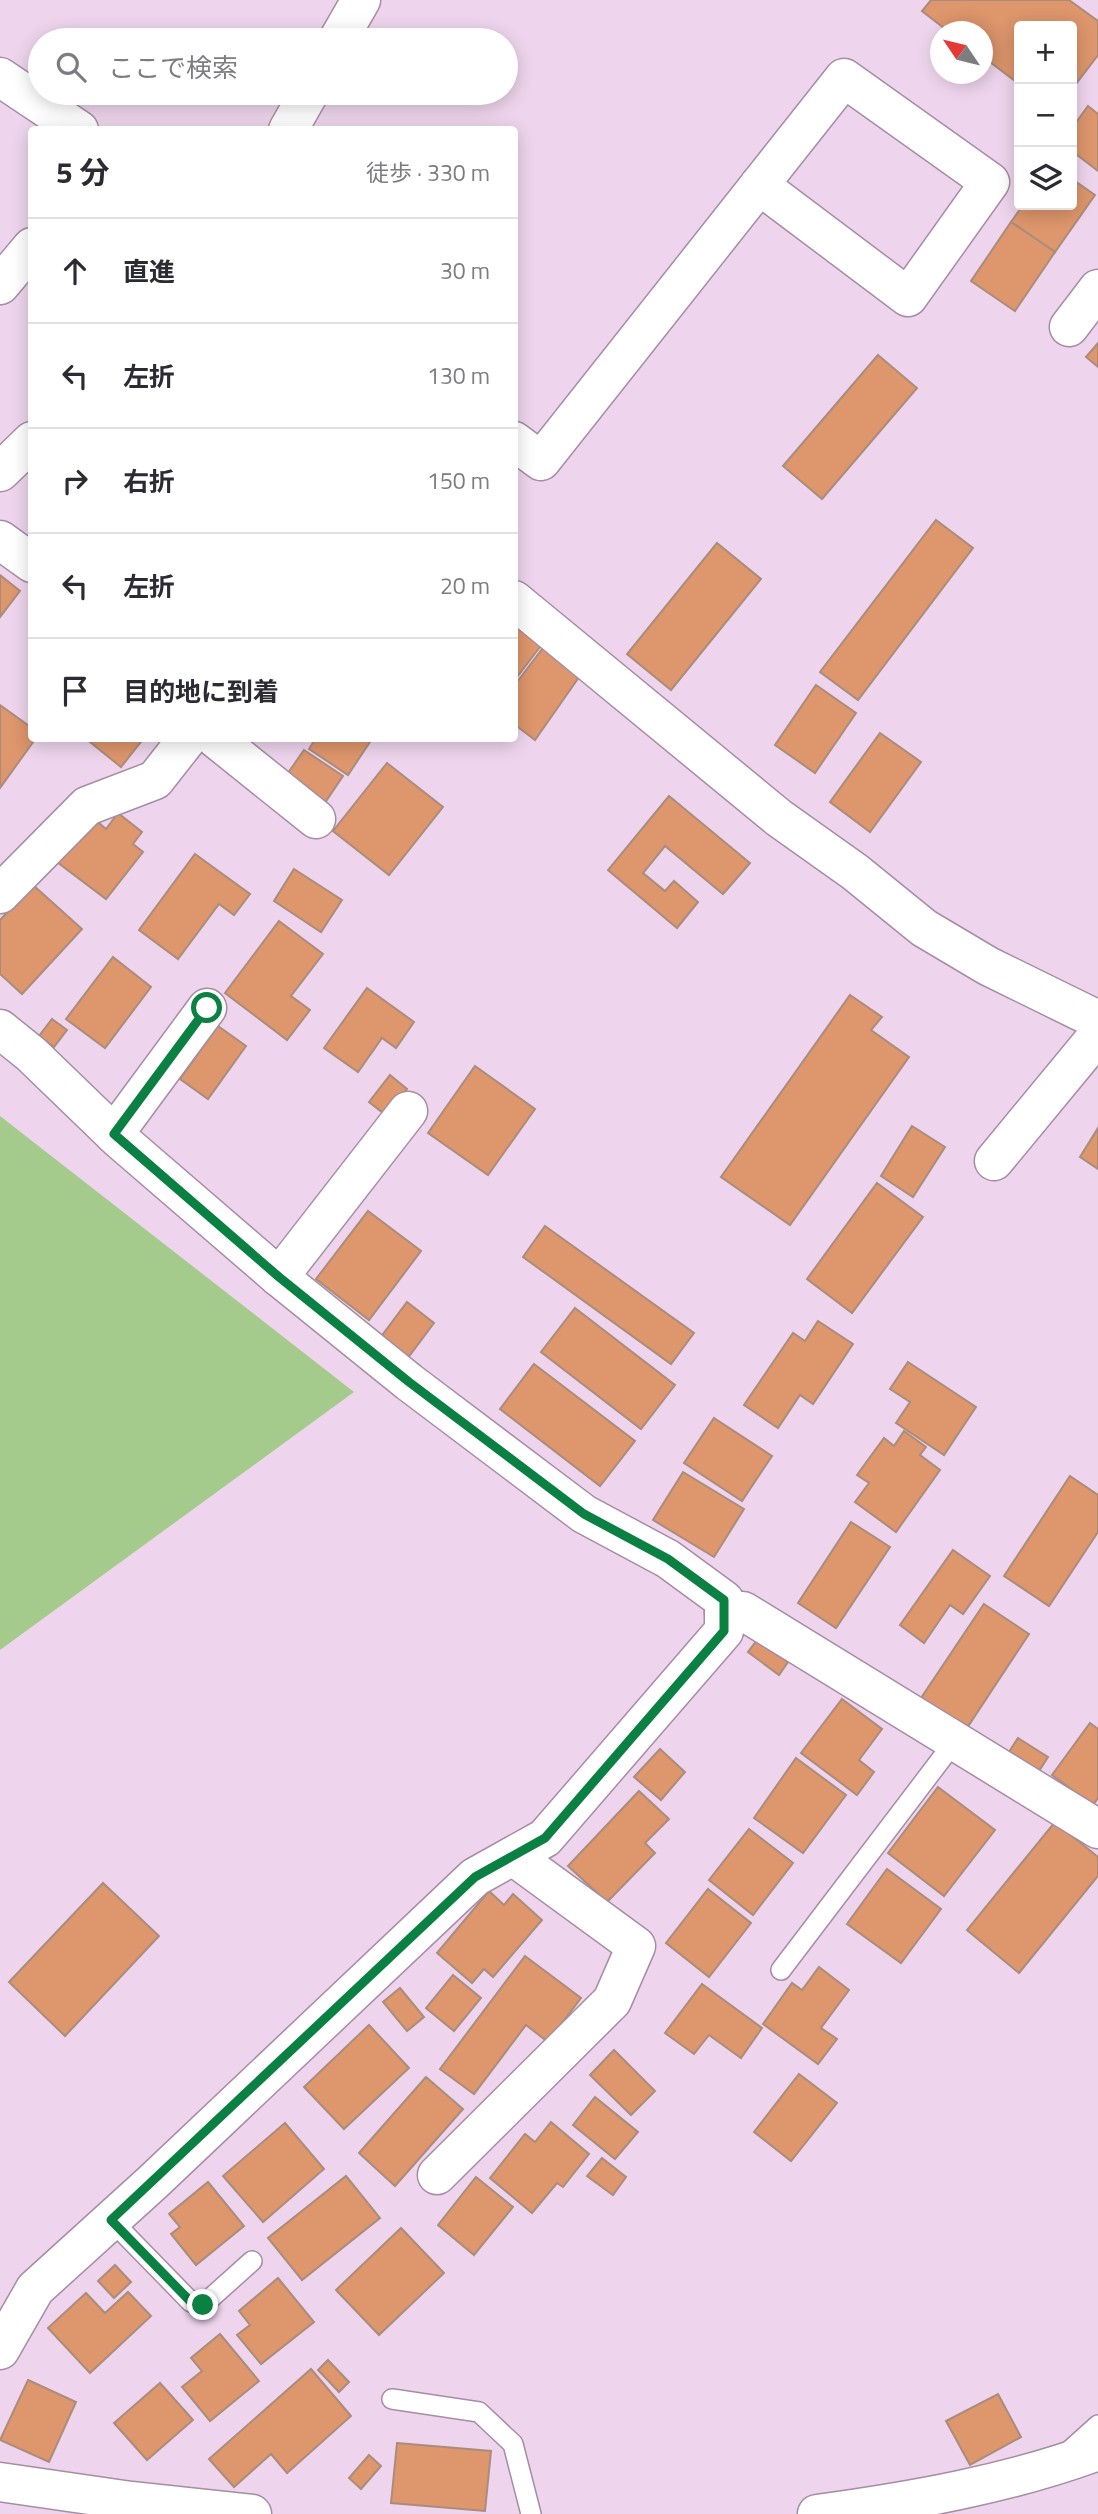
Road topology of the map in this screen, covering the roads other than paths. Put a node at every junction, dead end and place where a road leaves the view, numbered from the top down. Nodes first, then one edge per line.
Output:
1 (361, 0) edge
2 (345, 28) edge
3 (0, 76) edge
4 (28, 95) edge
5 (42, 105) edge
6 (302, 105) edge
7 (73, 126) edge
8 (290, 126) edge
9 (759, 185) junction
10 (28, 252) edge
11 (0, 285) edge
12 (1098, 289) edge
13 (1069, 327) dead end
14 (518, 444) edge
15 (28, 445) edge
16 (0, 472) edge
17 (0, 540) edge
18 (28, 560) edge
19 (518, 603) edge
20 (185, 742) edge
21 (220, 742) edge
22 (316, 819) dead end
23 (0, 894) edge
24 (207, 1008) dead end
25 (1098, 1020) edge
26 (0, 1029) edge
27 (1098, 1035) edge
28 (408, 1111) dead end
29 (114, 1134) junction
30 (993, 1161) dead end
31 (279, 1277) junction
32 (724, 1612) junction
33 (955, 1741) junction
34 (1098, 1829) edge
35 (513, 1856) junction
36 (781, 1970) dead end
37 (437, 2175) dead end
38 (111, 2220) junction
39 (252, 2261) dead end
40 (0, 2350) edge
41 (392, 2399) dead end
42 (1098, 2425) edge
43 (1098, 2451) edge
44 (1049, 2469) junction
45 (0, 2482) edge
46 (252, 2514) edge
47 (531, 2514) edge
48 (817, 2514) edge

1 - 2 street
3 - 4 street
5 - 7 street
6 - 8 street
9 - 9 street
9 - 14 street
10 - 11 street
12 - 13 street
15 - 16 street
17 - 18 street
19 - 25 street
20 - 23 street
21 - 22 street
24 - 29 street
26 - 29 street
27 - 30 street
28 - 31 street
29 - 31 street
31 - 32 street
32 - 33 street
32 - 35 street
33 - 34 street
33 - 36 lane
35 - 37 street
35 - 38 street
38 - 39 lane
38 - 40 street
41 - 47 lane
42 - 44 lane
43 - 44 street
44 - 48 street
45 - 46 street

